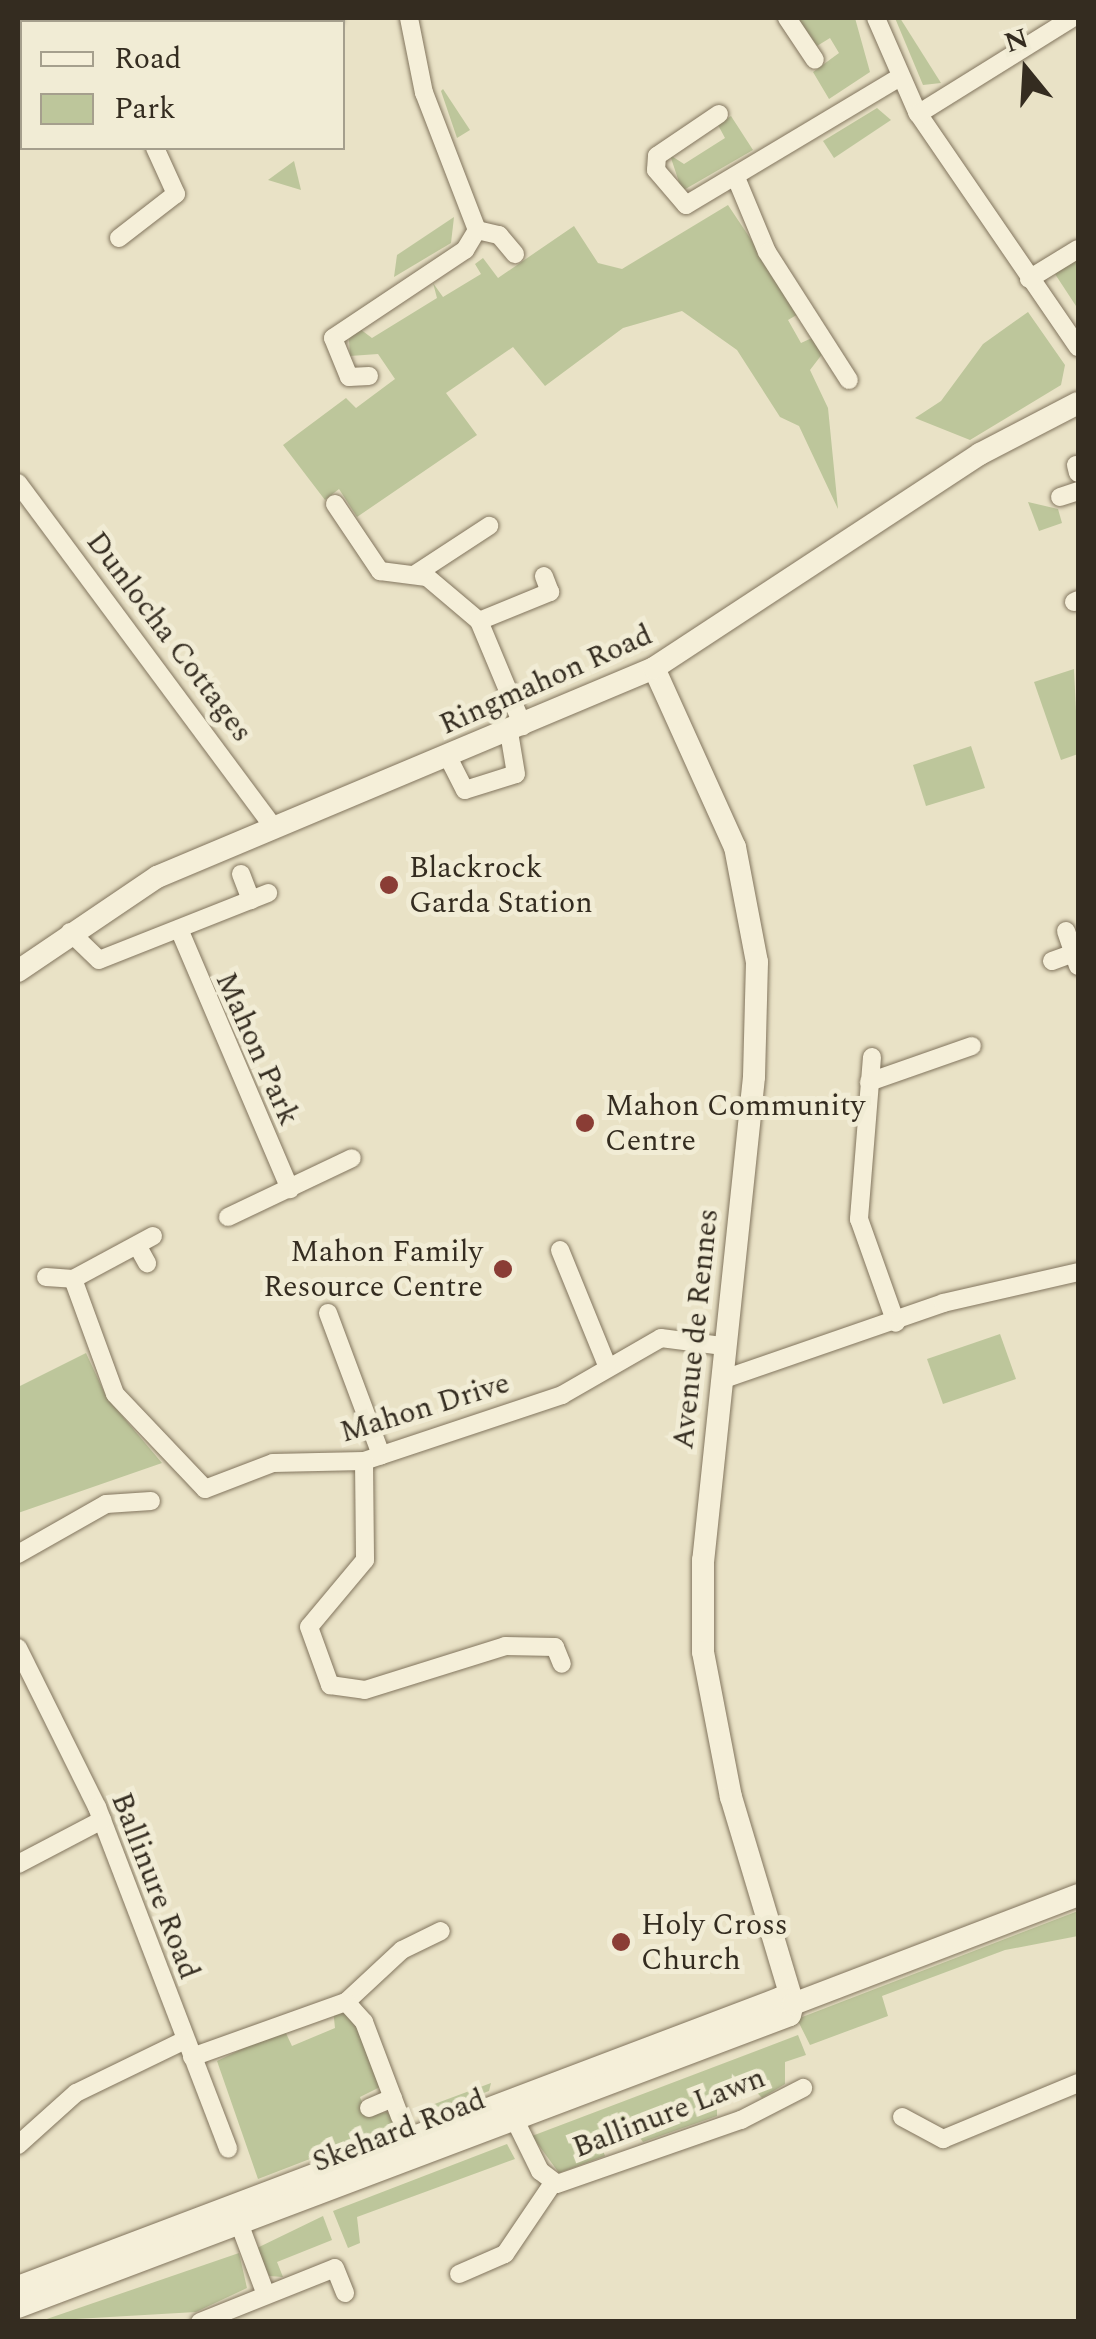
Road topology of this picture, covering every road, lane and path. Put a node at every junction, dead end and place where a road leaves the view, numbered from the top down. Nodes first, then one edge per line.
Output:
1 (408, 18) edge
2 (787, 18) edge
3 (876, 18) edge
4 (1072, 18) edge
5 (814, 60) dead end
6 (898, 78) junction
7 (718, 114) dead end
8 (918, 114) junction
9 (156, 150) edge
10 (737, 180) junction
11 (478, 230) junction
12 (120, 238) dead end
13 (1078, 250) edge
14 (516, 254) dead end
15 (1030, 280) junction
16 (1078, 346) edge
17 (369, 376) dead end
18 (849, 380) dead end
19 (1078, 403) edge
20 (18, 482) edge
21 (1078, 491) edge
22 (1060, 497) dead end
23 (335, 504) dead end
24 (490, 526) dead end
25 (414, 575) junction
26 (547, 584) dead end
27 (479, 621) junction
28 (654, 668) junction
29 (516, 729) junction
30 (448, 758) junction
31 (273, 826) junction
32 (241, 874) dead end
33 (178, 929) junction
34 (1066, 931) dead end
35 (70, 932) junction
36 (1076, 959) edge
37 (1052, 961) dead end
38 (18, 971) edge
39 (972, 1046) dead end
40 (872, 1057) dead end
41 (869, 1082) junction
42 (352, 1158) dead end
43 (290, 1188) junction
44 (228, 1217) dead end
45 (560, 1250) dead end
46 (147, 1263) dead end
47 (1078, 1272) edge
48 (46, 1277) dead end
49 (73, 1279) junction
50 (328, 1313) dead end
51 (896, 1323) junction
52 (722, 1346) junction
53 (607, 1365) junction
54 (721, 1380) junction
55 (372, 1458) junction
56 (151, 1501) dead end
57 (18, 1554) edge
58 (18, 1648) edge
59 (562, 1664) dead end
60 (102, 1820) junction
61 (18, 1864) edge
62 (1078, 1895) edge
63 (442, 1931) dead end
64 (346, 2002) junction
65 (793, 2004) junction
66 (188, 2048) junction
67 (1078, 2083) edge
68 (803, 2088) dead end
69 (393, 2098) junction
70 (369, 2108) dead end
71 (510, 2110) junction
72 (400, 2116) dead end
73 (902, 2117) dead end
74 (18, 2145) edge
75 (228, 2149) dead end
76 (553, 2184) junction
77 (236, 2214) junction
78 (459, 2274) dead end
79 (18, 2287) edge
80 (345, 2292) dead end
81 (266, 2295) junction
82 (18, 2306) edge
83 (200, 2322) edge

1 - 11 street
2 - 5 street
3 - 6 street
4 - 8 street
6 - 8 street
6 - 10 street
7 - 10 street
8 - 15 street
9 - 12 street
10 - 18 street
11 - 14 street
11 - 17 street
13 - 15 street
15 - 16 street
19 - 28 street, Ringmahon Road
20 - 31 street, Dunlocha Cottages
21 - 22 street
23 - 25 street
24 - 25 street
25 - 27 street
26 - 27 street
27 - 29 street
28 - 29 street, Ringmahon Road
28 - 52 street, Avenue de Rennes
29 - 30 street, Ringmahon Road
29 - 30 street
30 - 31 street, Ringmahon Road
31 - 35 street, Ringmahon Road
32 - 33 street
33 - 35 street
33 - 43 street, Mahon Park
34 - 36 street
35 - 38 street, Ringmahon Road
36 - 37 street
39 - 41 street
40 - 41 street
41 - 51 street
42 - 43 street
43 - 44 street
45 - 53 street
46 - 49 street
47 - 51 street
48 - 49 street
49 - 55 street, Mahon Drive
50 - 55 street
51 - 54 street
52 - 53 street, Mahon Drive
52 - 54 street, Avenue de Rennes
53 - 55 street, Mahon Drive
54 - 65 street, Avenue de Rennes
55 - 59 street
56 - 57 street
58 - 60 street, Ballinure Road
60 - 61 street
60 - 66 street, Ballinure Road
62 - 65 street, Skehard Road
63 - 64 street
64 - 66 street
64 - 69 street
65 - 71 street, Skehard Road
66 - 74 street
66 - 75 street, Ballinure Road
67 - 73 street
68 - 76 street, Ballinure Lawn
69 - 70 street
69 - 72 street
71 - 76 street, Ballinure Lawn
71 - 77 street, Skehard Road
76 - 78 street, Ballinure Lawn
77 - 79 street, Skehard Road
77 - 81 street
77 - 82 street, Skehard Road
80 - 81 street
81 - 83 street

